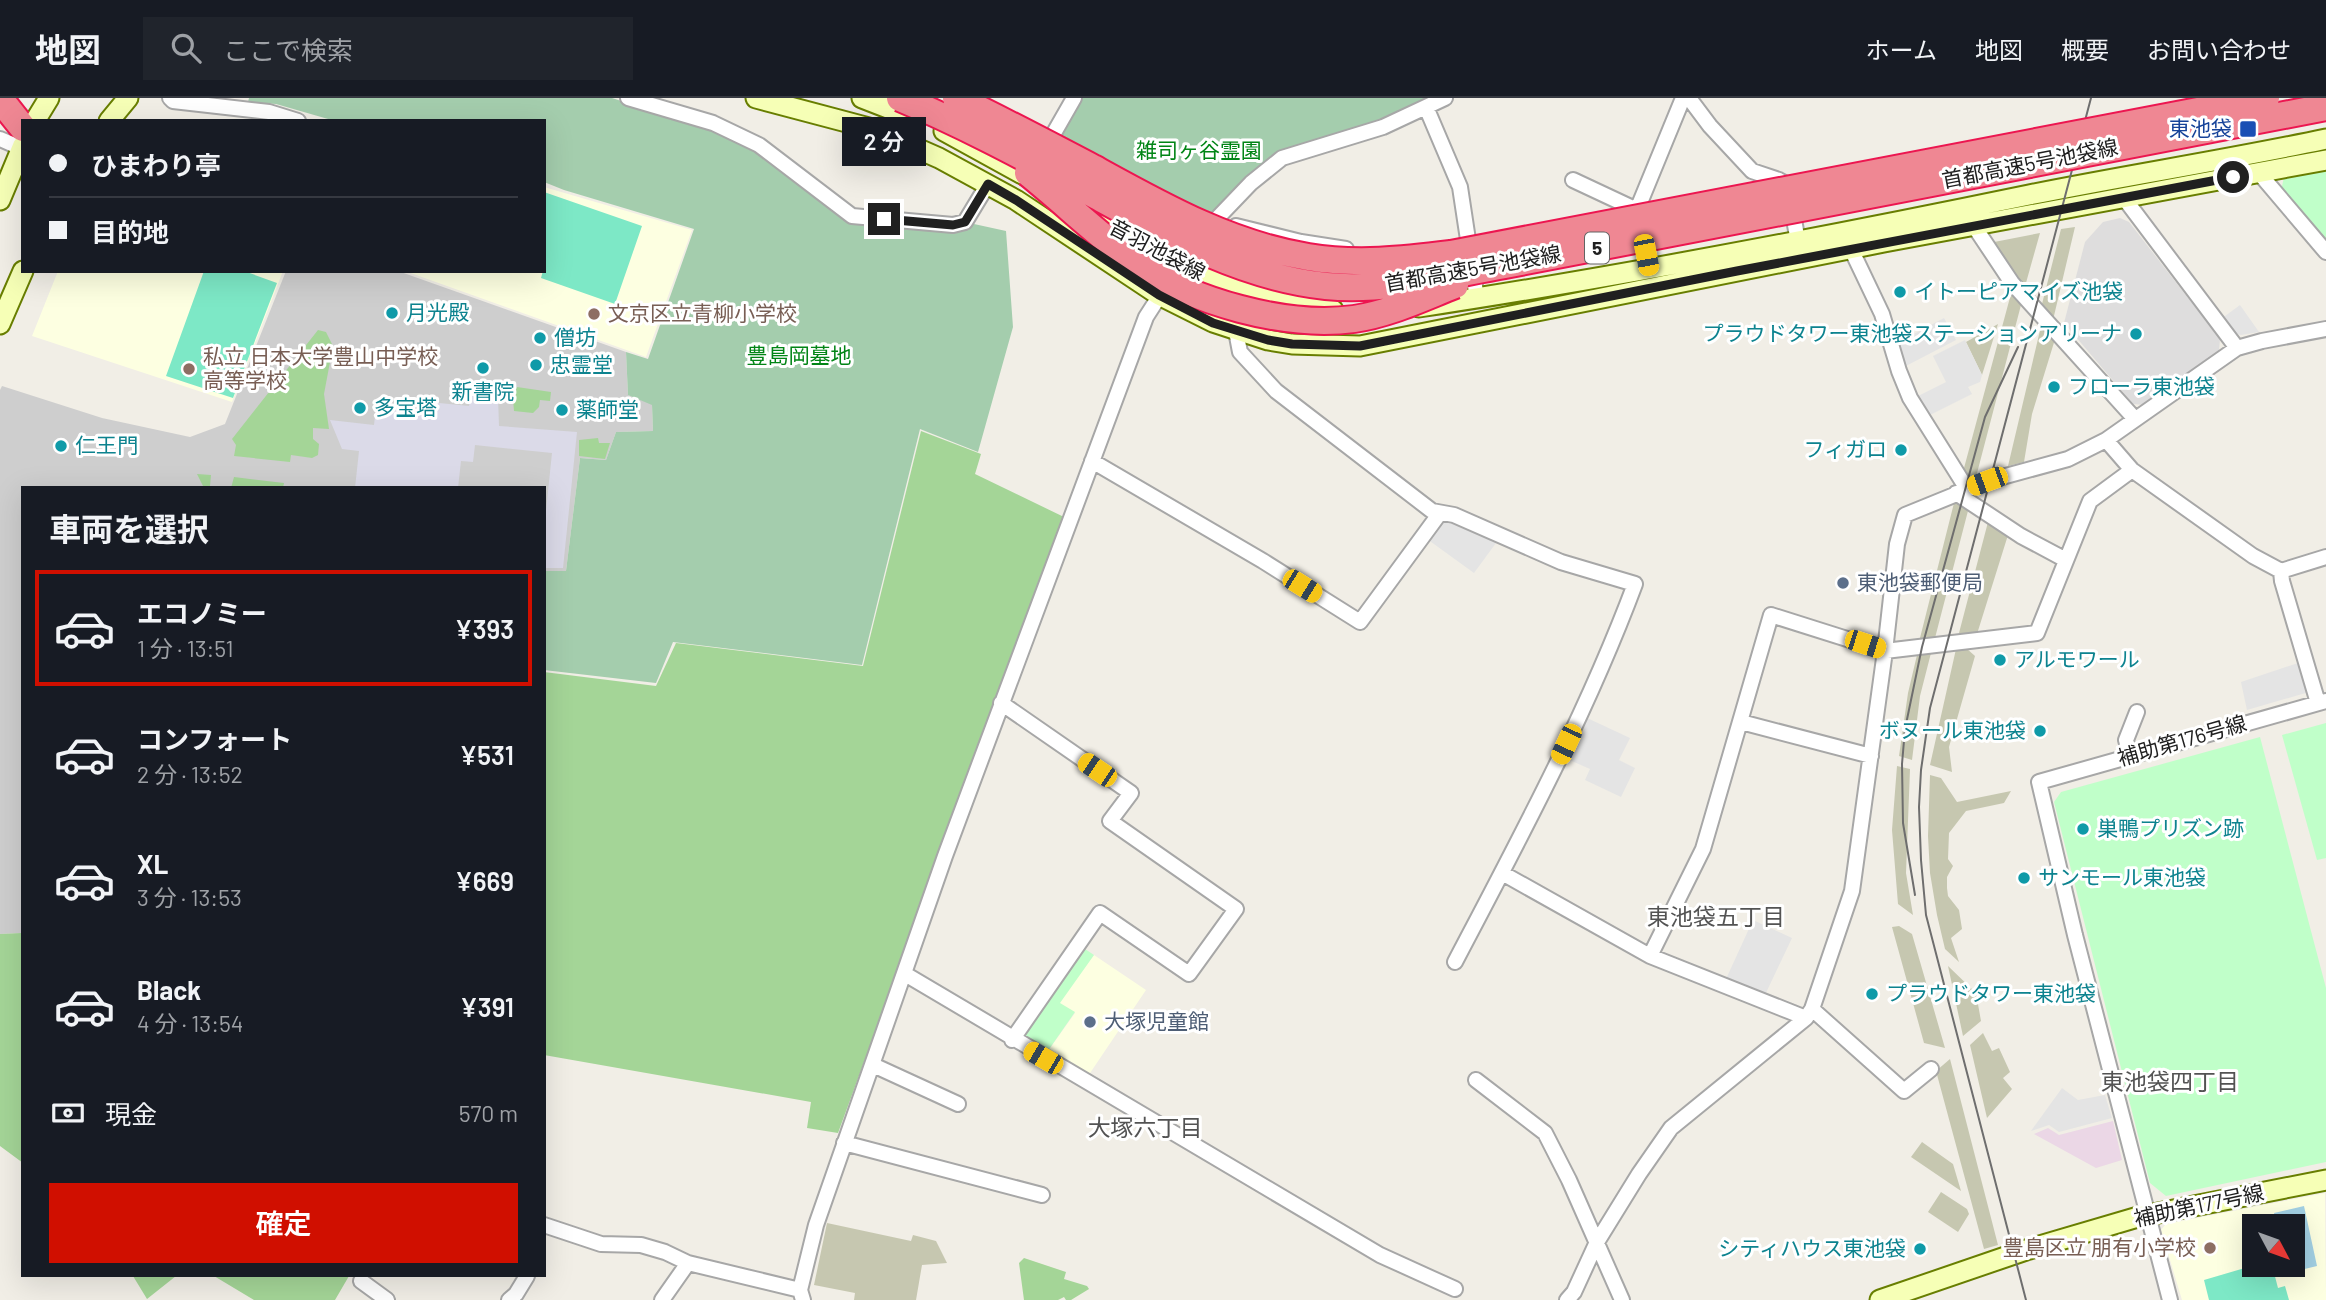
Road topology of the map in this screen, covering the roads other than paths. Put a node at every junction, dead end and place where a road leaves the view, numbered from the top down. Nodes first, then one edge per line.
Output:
1 (49, 98) edge
2 (128, 98) edge
3 (170, 98) edge
4 (628, 98) edge
5 (756, 98) edge
6 (862, 98) edge
7 (900, 98) edge
8 (933, 98) edge
9 (956, 98) edge
10 (1074, 98) edge
11 (1445, 98) edge
12 (1686, 98) edge
13 (2231, 98) edge
14 (2266, 98) edge
15 (0, 99) edge
16 (2213, 101) junction
17 (1426, 107) junction
18 (2326, 107) edge
19 (36, 119) edge
20 (111, 119) edge
21 (292, 119) edge
22 (976, 132) junction
23 (0, 139) edge
24 (21, 139) edge
25 (2326, 139) edge
26 (21, 141) edge
27 (21, 144) edge
28 (2222, 149) junction
29 (1042, 153) junction
30 (2326, 160) edge
31 (2259, 173) junction
32 (1029, 177) junction
33 (1573, 180) dead end
34 (2109, 181) junction
35 (2048, 182) junction
36 (988, 184) junction
37 (1788, 185) junction
38 (2124, 198) junction
39 (0, 200) edge
40 (1016, 200) junction
41 (1637, 212) junction
42 (1214, 220) junction
43 (1975, 226) junction
44 (1200, 239) junction
45 (1798, 242) junction
46 (1471, 246) junction
47 (1851, 249) junction
48 (2326, 252) edge
49 (1180, 265) junction
50 (1505, 265) junction
51 (1649, 270) junction
52 (22, 273) edge
53 (1159, 295) junction
54 (1477, 299) junction
55 (0, 324) edge
56 (2326, 329) edge
57 (1236, 331) junction
58 (2237, 348) junction
59 (2135, 419) junction
60 (2106, 440) junction
61 (1092, 461) junction
62 (2132, 470) junction
63 (1961, 491) junction
64 (1440, 513) junction
65 (2326, 556) edge
66 (2066, 561) junction
67 (2281, 571) junction
68 (1885, 651) junction
69 (2322, 702) edge
70 (1001, 703) junction
71 (2137, 712) dead end
72 (1741, 722) junction
73 (2130, 755) junction
74 (1871, 756) junction
75 (1502, 873) junction
76 (1650, 956) junction
77 (1455, 962) dead end
78 (905, 975) junction
79 (1809, 1014) junction
80 (1012, 1040) junction
81 (873, 1065) junction
82 (1931, 1069) dead end
83 (1476, 1080) dead end
84 (958, 1104) dead end
85 (844, 1143) junction
86 (2326, 1180) edge
87 (1042, 1195) dead end
88 (2147, 1215) junction
89 (546, 1226) edge
90 (1597, 1242) junction
91 (688, 1263) junction
92 (526, 1277) edge
93 (361, 1281) dead end
94 (1455, 1289) dead end
95 (802, 1295) edge
96 (387, 1300) edge
97 (509, 1300) edge
98 (662, 1300) edge
99 (1567, 1300) edge
100 (1622, 1300) edge
101 (1880, 1300) edge
102 (2171, 1300) edge

1 - 19 main road
2 - 20 main road
3 - 21 street
4 - 36 street
5 - 36 main road, 音羽池袋線
6 - 32 main road, 音羽池袋線
7 - 22 highway, 首都高速5号池袋線 / 5, bridge
8 - 29 main road, 音羽池袋線
9 - 14 highway, 首都高速5号池袋線 / 5, bridge
10 - 29 street
11 - 17 street
12 - 37 street
12 - 41 street
13 - 16 street
15 - 24 highway
16 - 28 street
16 - 34 street
17 - 42 street
17 - 46 street
18 - 50 highway, 首都高速5号池袋線 / 5, bridge
22 - 50 highway, 首都高速5号池袋線 / 5, bridge
22 - 50 highway, bridge
23 - 26 street
25 - 28 main road, 音羽池袋線
27 - 39 main road
28 - 34 main road, 音羽池袋線
29 - 32 street
29 - 44 main road, 音羽池袋線
30 - 31 main road, 音羽池袋線
31 - 38 main road, 音羽池袋線
31 - 48 street
32 - 40 street
32 - 49 main road, 音羽池袋線
33 - 41 street
34 - 35 main road, 音羽池袋線
35 - 37 street
35 - 45 main road, 音羽池袋線
36 - 40 main road, 音羽池袋線
37 - 41 street
37 - 45 street
38 - 43 main road, 音羽池袋線
38 - 58 street
40 - 53 main road, 音羽池袋線
41 - 46 street
41 - 51 street
42 - 44 street
42 - 46 street
43 - 47 main road, 音羽池袋線
43 - 59 street
44 - 49 street
44 - 54 main road, 音羽池袋線
45 - 51 main road, 音羽池袋線
46 - 54 street
47 - 57 main road, 音羽池袋線
47 - 63 street
49 - 53 street
49 - 54 main road, 音羽池袋線
51 - 54 main road, 音羽池袋線
52 - 55 main road
53 - 57 main road, 音羽池袋線
53 - 61 street
56 - 58 street
57 - 64 street
58 - 59 street
59 - 60 street
60 - 62 street
60 - 63 street
61 - 64 street
61 - 70 street
62 - 66 street
62 - 67 street
63 - 66 street
63 - 68 street
64 - 75 street
65 - 67 street
66 - 68 street
67 - 69 street
68 - 72 street
68 - 74 street
69 - 73 street, 補助第176号線
70 - 78 street
70 - 80 street
71 - 73 street
72 - 74 street
72 - 76 street
73 - 88 street, 補助第176号線
74 - 79 street
75 - 76 street
75 - 77 street
76 - 79 street
78 - 80 street
78 - 81 street
79 - 82 street
79 - 90 street
80 - 94 street
81 - 84 street
81 - 85 street
83 - 90 street
85 - 87 street
85 - 95 street
86 - 88 main road, 補助第177号線
88 - 101 main road, 補助第177号線
88 - 102 street
89 - 91 street
90 - 99 street
90 - 100 street
91 - 95 street
91 - 98 street
92 - 97 street
93 - 96 street

